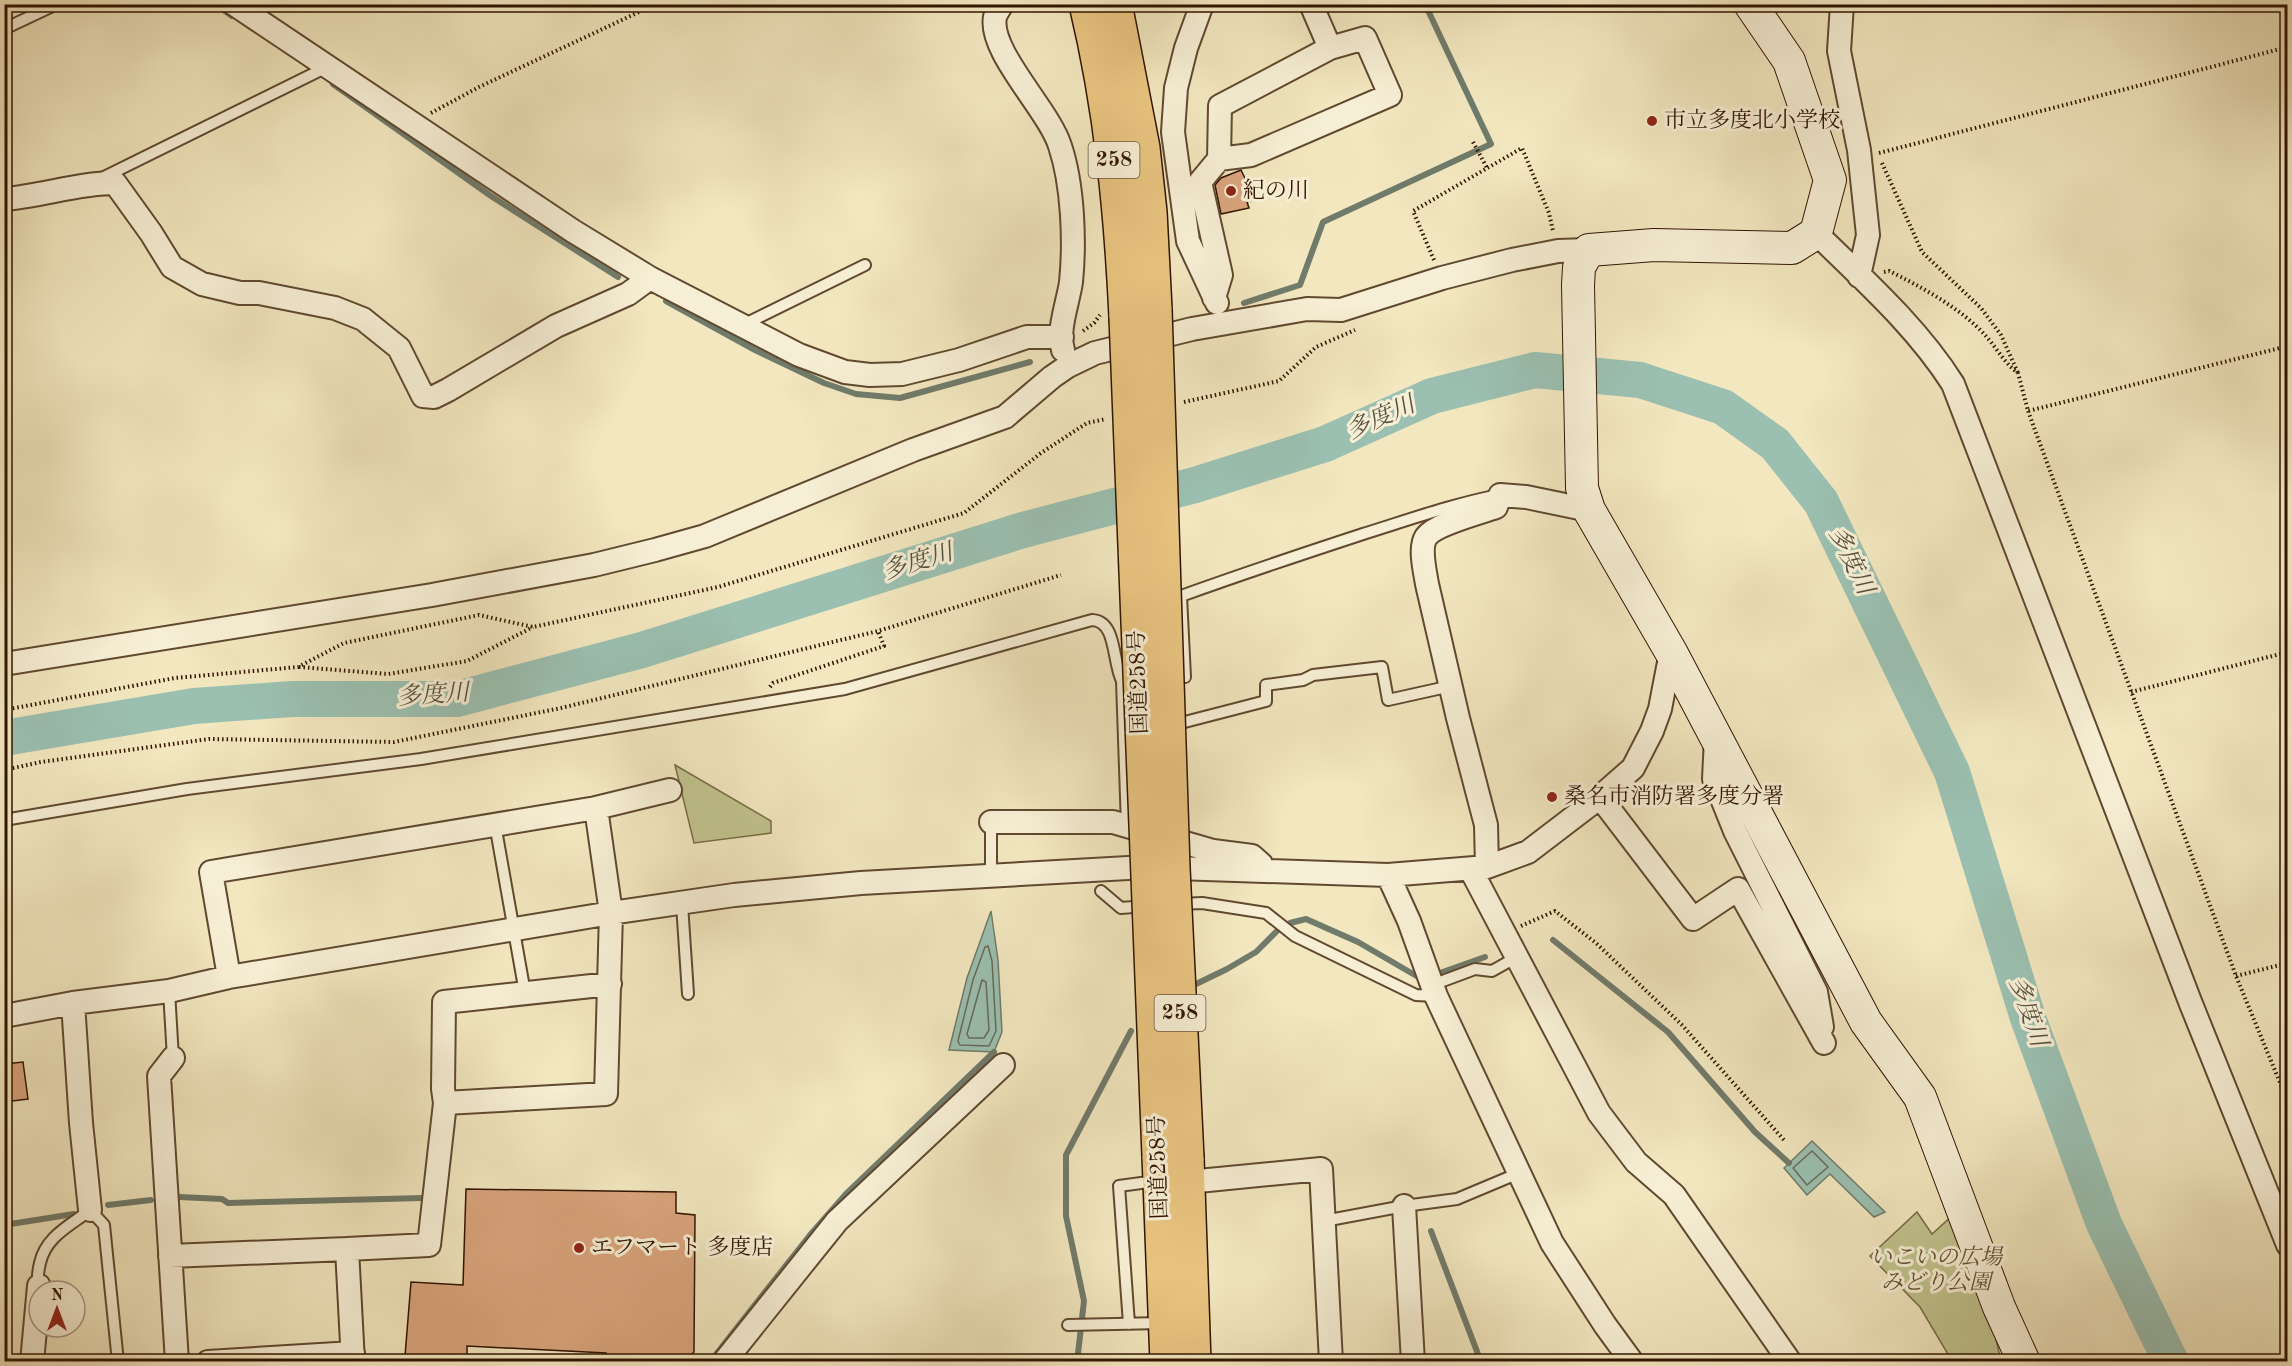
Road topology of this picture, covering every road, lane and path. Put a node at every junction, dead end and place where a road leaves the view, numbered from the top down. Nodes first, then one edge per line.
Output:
1 (57, 4) edge
2 (234, 4) edge
3 (656, 4) edge
4 (1002, 4) edge
5 (1202, 4) edge
6 (1311, 4) edge
7 (1750, 4) edge
8 (1842, 4) edge
9 (1093, 5) edge
10 (4, 29) edge
11 (2288, 47) edge
12 (1330, 48) junction
13 (327, 67) junction
14 (412, 124) junction
15 (1473, 142) dead end
16 (1219, 159) junction
17 (1487, 168) junction
18 (91, 183) junction
19 (4, 199) edge
20 (1549, 213) dead end
21 (1816, 233) junction
22 (1589, 249) junction
23 (865, 265) dead end
24 (1859, 276) junction
25 (650, 278) junction
26 (1442, 278) junction
27 (1214, 298) junction
28 (1128, 312) junction
29 (1225, 324) junction
30 (743, 325) junction
31 (1072, 334) junction
32 (2288, 346) edge
33 (1068, 366) junction
34 (2018, 373) junction
35 (2028, 411) junction
36 (1500, 495) junction
37 (1585, 499) junction
38 (1062, 575) dead end
39 (533, 627) dead end
40 (878, 631) junction
41 (1671, 652) junction
42 (2288, 652) edge
43 (4, 664) edge
44 (298, 667) dead end
45 (1122, 681) junction
46 (1451, 686) junction
47 (2131, 692) junction
48 (758, 705) junction
49 (1124, 737) junction
50 (1716, 738) junction
51 (4, 770) edge
52 (670, 790) dead end
53 (1600, 797) junction
54 (596, 808) junction
55 (4, 820) edge
56 (991, 822) joint
57 (495, 824) junction
58 (1127, 827) junction
59 (1160, 868) junction
60 (1479, 869) junction
61 (1268, 870) junction
62 (1388, 875) junction
63 (991, 877) junction
64 (1101, 891) dead end
65 (682, 904) junction
66 (611, 913) junction
67 (513, 930) junction
68 (1504, 933) junction
69 (1517, 957) junction
70 (2288, 963) edge
71 (2236, 976) junction
72 (229, 977) junction
73 (610, 984) junction
74 (1434, 990) junction
75 (169, 991) junction
76 (525, 993) junction
77 (688, 994) dead end
78 (74, 1003) junction
79 (4, 1016) edge
80 (173, 1058) joint
81 (1003, 1065) dead end
82 (2288, 1102) edge
83 (445, 1103) junction
84 (1784, 1140) dead end
85 (1173, 1169) junction
86 (1519, 1173) junction
87 (1404, 1206) junction
88 (90, 1210) junction
89 (1324, 1221) junction
90 (2288, 1245) edge
91 (346, 1249) junction
92 (170, 1256) junction
93 (38, 1279) edge
94 (2003, 1317) junction
95 (1166, 1323) junction
96 (1128, 1324) junction
97 (1068, 1325) dead end
98 (34, 1339) edge
99 (353, 1357) edge
100 (32, 1362) edge
101 (118, 1362) edge
102 (177, 1362) edge
103 (208, 1362) edge
104 (724, 1362) edge
105 (1167, 1362) edge
106 (1194, 1362) edge
107 (1331, 1362) edge
108 (1413, 1362) edge
109 (1632, 1362) edge
110 (1790, 1362) edge
111 (2012, 1362) edge
112 (2024, 1362) edge

1 - 10 lane
2 - 13 street
3 - 14 path
4 - 31 street
5 - 27 street
6 - 12 street
7 - 21 street
8 - 24 street
9 - 28 highway, 国道258号 / 258
11 - 34 path
12 - 16 street
12 - 16 street
13 - 14 street
13 - 18 lane
14 - 25 street
15 - 17 path
16 - 27 street
17 - 20 path
17 - 26 path
18 - 19 street
18 - 25 street
21 - 22 street
21 - 24 street
22 - 26 street
22 - 37 street
23 - 30 lane
24 - 34 path
24 - 90 street
25 - 30 street
26 - 29 street
27 - 29 street
28 - 31 path
28 - 59 highway, 国道258号 / 258, bridge
29 - 33 street
30 - 31 street
31 - 33 street
32 - 35 path
33 - 43 street
34 - 35 path
35 - 47 path
36 - 37 street
36 - 45 lane
36 - 46 street
37 - 41 street
38 - 40 path
39 - 44 path
40 - 48 path
40 - 51 path
41 - 50 street
41 - 53 street
42 - 47 path
45 - 48 lane
45 - 49 lane
46 - 49 lane
46 - 60 street
47 - 71 path
48 - 55 lane
49 - 58 lane
50 - 53 street
50 - 94 street
52 - 54 street
53 - 60 street
54 - 57 street
54 - 66 street
56 - 58 street
56 - 63 lane
57 - 67 lane
57 - 72 street
58 - 61 street
59 - 61 street
59 - 63 street
59 - 85 highway, 国道258号 / 258, bridge
60 - 62 street
60 - 68 street
61 - 62 street
62 - 74 street
63 - 65 street
64 - 74 lane
65 - 66 street
65 - 77 lane
66 - 67 street
66 - 73 street
67 - 72 street
67 - 76 lane
68 - 69 street
68 - 84 path
69 - 74 lane
69 - 110 street
70 - 71 path
71 - 82 path
72 - 75 street
73 - 76 street
73 - 83 street
74 - 86 street
75 - 78 street
75 - 80 lane
76 - 83 street
78 - 79 street
78 - 88 street
80 - 92 street
81 - 104 street
83 - 91 street
85 - 89 street
85 - 95 highway, 国道258号 / 258
85 - 96 lane
85 - 106 highway, 国道258号 / 258
86 - 87 lane
86 - 109 street
87 - 89 lane
87 - 108 street
88 - 93 lane
88 - 101 lane
89 - 107 street
91 - 92 street
91 - 99 street
92 - 102 street
94 - 111 street
94 - 112 street
95 - 96 lane
95 - 105 highway, 国道258号 / 258
96 - 97 lane
98 - 100 street
99 - 103 street

